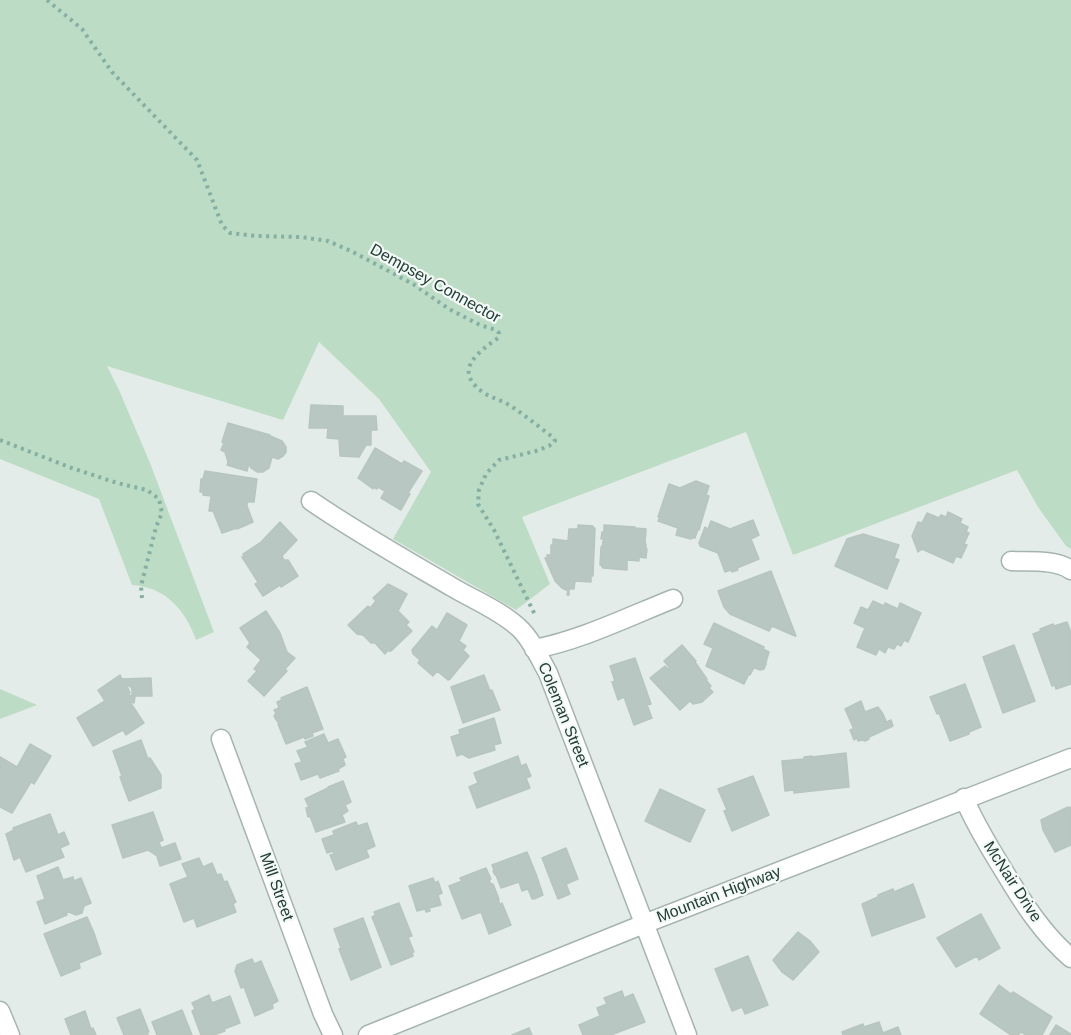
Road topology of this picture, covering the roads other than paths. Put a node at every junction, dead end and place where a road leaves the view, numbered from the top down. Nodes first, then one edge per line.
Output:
1 (311, 501) dead end
2 (1011, 561) dead end
3 (1071, 570) edge
4 (673, 599) dead end
5 (540, 648) junction
6 (221, 739) dead end
7 (1071, 758) edge
8 (964, 798) junction
9 (644, 924) junction
10 (1071, 958) edge
11 (0, 1011) edge
12 (10, 1035) edge
13 (333, 1035) edge
14 (368, 1035) edge
15 (687, 1035) edge

1 - 5 street, Coleman Street
2 - 3 street
4 - 5 street
5 - 9 street, Coleman Street
6 - 13 street, Mill Street
7 - 8 street, Mountain Highway
8 - 9 street, Mountain Highway
8 - 10 street, McNair Drive
9 - 14 street, Mountain Highway
9 - 15 street, Coleman Street
11 - 12 street

